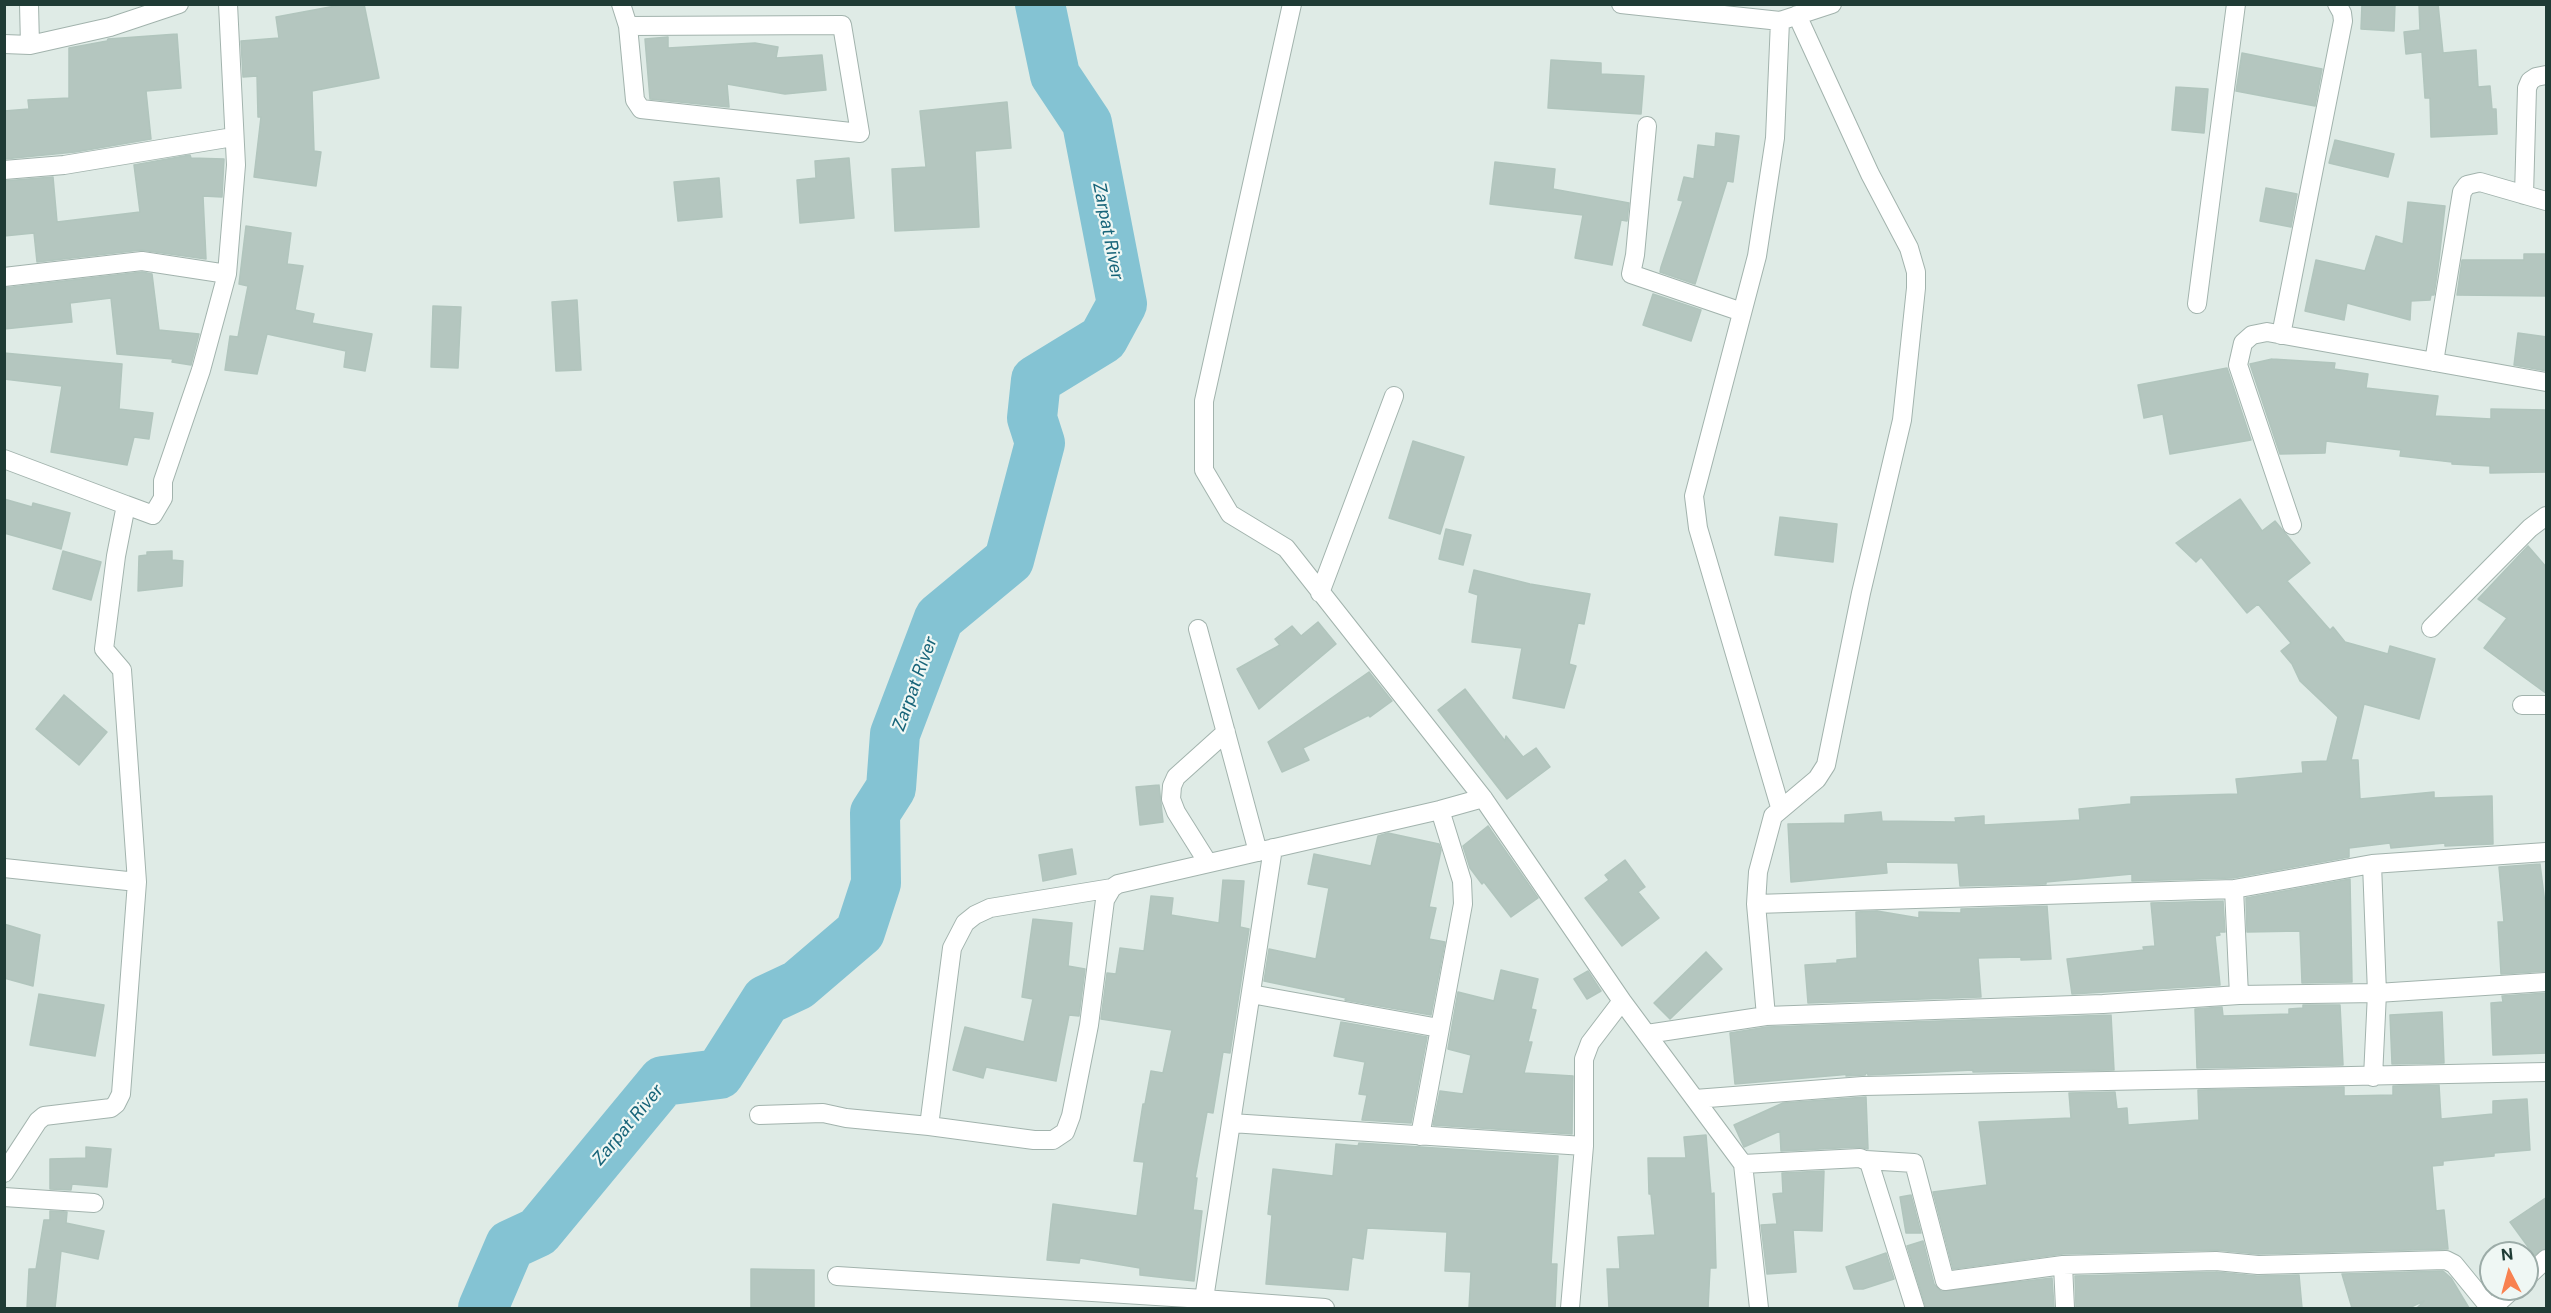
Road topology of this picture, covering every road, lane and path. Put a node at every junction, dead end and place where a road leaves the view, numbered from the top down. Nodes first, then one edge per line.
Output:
1 (29, 4) edge
2 (179, 4) edge
3 (228, 4) edge
4 (621, 4) edge
5 (1292, 4) edge
6 (1621, 4) edge
7 (1832, 4) edge
8 (2236, 4) edge
9 (2337, 4) edge
10 (1788, 18) junction
11 (628, 26) junction
12 (4, 44) edge
13 (30, 45) junction
14 (2547, 75) edge
15 (1647, 126) dead end
16 (233, 136) junction
17 (4, 170) edge
18 (2524, 195) junction
19 (2547, 201) edge
20 (227, 274) junction
21 (4, 277) edge
22 (2198, 304) dead end
23 (1742, 312) junction
24 (2281, 335) junction
25 (2434, 362) junction
26 (2547, 382) edge
27 (1394, 396) dead end
28 (4, 459) edge
29 (126, 505) junction
30 (2547, 516) edge
31 (2292, 525) dead end
32 (1320, 593) junction
33 (2431, 628) dead end
34 (1198, 629) dead end
35 (2522, 705) dead end
36 (2547, 705) edge
37 (1226, 732) junction
38 (1483, 798) junction
39 (1780, 807) junction
40 (1440, 810) junction
41 (1266, 850) junction
42 (2547, 852) edge
43 (1208, 863) junction
44 (2372, 864) junction
45 (4, 868) edge
46 (137, 882) junction
47 (1112, 888) junction
48 (2234, 889) junction
49 (1756, 904) junction
50 (2547, 981) edge
51 (2377, 993) junction
52 (1251, 994) junction
53 (2239, 995) junction
54 (1622, 1001) junction
55 (1766, 1016) junction
56 (1439, 1028) junction
57 (1647, 1034) junction
58 (2547, 1072) edge
59 (2373, 1077) junction
60 (1695, 1099) junction
61 (759, 1115) dead end
62 (1230, 1124) junction
63 (929, 1126) junction
64 (1420, 1136) junction
65 (1584, 1146) junction
66 (1866, 1160) junction
67 (1743, 1164) junction
68 (4, 1173) edge
69 (4, 1197) edge
70 (94, 1203) dead end
71 (2063, 1265) junction
72 (837, 1275) dead end
73 (1204, 1299) junction
74 (1324, 1308) edge
75 (1570, 1308) edge
76 (1759, 1308) edge
77 (1915, 1308) edge
78 (2065, 1308) edge
79 (2491, 1308) edge

1 - 13 street
2 - 13 street
3 - 16 street
4 - 11 street
5 - 32 street
6 - 10 street
7 - 10 street
8 - 22 street
9 - 24 street
10 - 23 street
10 - 39 street
11 - 11 street
12 - 13 street
14 - 18 street
15 - 23 street
16 - 17 street
16 - 20 street
18 - 19 street
18 - 25 street
20 - 21 street
20 - 29 street
23 - 39 street
24 - 25 street
24 - 31 street
25 - 26 street
27 - 32 street
28 - 29 street
29 - 46 street
30 - 33 street
32 - 38 street
34 - 37 street
35 - 36 street
37 - 41 street
37 - 43 street
38 - 40 street
38 - 54 street
39 - 49 street
40 - 41 street
40 - 56 street
41 - 43 street
41 - 52 street
42 - 44 street
43 - 47 street
44 - 48 street
44 - 51 street
45 - 46 street
46 - 68 street
47 - 63 street
47 - 63 street
48 - 49 street
48 - 53 street
49 - 55 street
50 - 51 street
51 - 53 street
51 - 59 street
52 - 56 street
52 - 62 street
53 - 55 street
54 - 57 street
54 - 65 street
55 - 57 street
56 - 64 street
57 - 60 street
58 - 59 street
59 - 60 street
60 - 67 street
61 - 63 street
62 - 64 street
62 - 73 street
64 - 65 street
65 - 75 street
66 - 67 street
66 - 71 street
66 - 77 street
67 - 76 street
69 - 70 street
71 - 78 street
71 - 79 street
72 - 73 street
73 - 74 street

